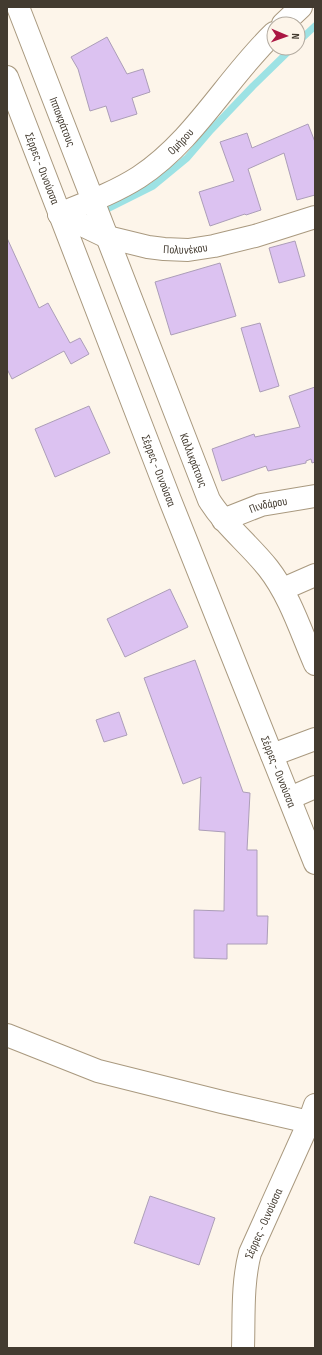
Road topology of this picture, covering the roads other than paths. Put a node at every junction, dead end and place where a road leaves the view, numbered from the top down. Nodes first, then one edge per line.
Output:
1 (18, 7) edge
2 (300, 7) edge
3 (291, 16) edge
4 (266, 40) edge
5 (7, 77) edge
6 (92, 201) junction
7 (59, 214) junction
8 (315, 217) edge
9 (107, 237) junction
10 (315, 496) edge
11 (223, 520) junction
12 (315, 575) edge
13 (283, 589) junction
14 (315, 664) edge
15 (315, 739) edge
16 (272, 755) junction
17 (315, 787) edge
18 (290, 798) junction
19 (306, 821) edge
20 (315, 863) edge
21 (7, 1035) edge
22 (312, 1113) edge
23 (242, 1348) edge

1 - 6 street, Ιπποκράτους
2 - 3 street
4 - 6 street, Ομήρου
5 - 7 street, Σέρρες - Οινούσσα
6 - 7 street, Ομήρου
6 - 9 street, Ιπποκράτους
7 - 9 street, Πολυνέκου
7 - 16 street, Σέρρες - Οινούσσα
8 - 9 street, Πολυνέκου
9 - 11 street, Καλλικράτους
10 - 11 street, Πινδάρου
11 - 13 street, Καλλικράτους
12 - 13 street
13 - 14 street, Καλλικράτους
15 - 16 street
16 - 18 street, Σέρρες - Οινούσσα
17 - 18 street
18 - 19 street, Σέρρες - Οινούσσα
19 - 20 street, Σέρρες - Οινούσσα
21 - 22 street
22 - 23 street, Σέρρες - Οινούσσα

